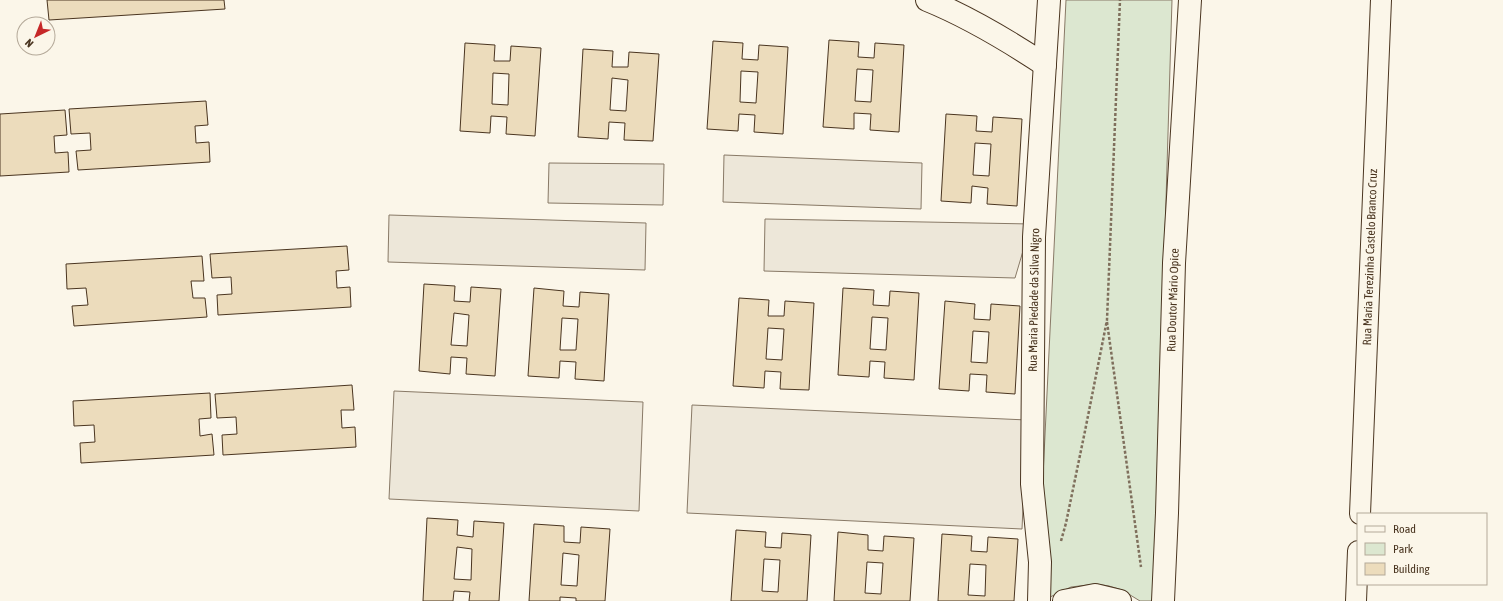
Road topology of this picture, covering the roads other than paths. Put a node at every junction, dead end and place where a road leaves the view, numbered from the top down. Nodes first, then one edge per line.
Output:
1 (927, 0) edge
2 (1049, 0) edge
3 (1190, 0) edge
4 (1381, 0) edge
5 (1044, 65) junction
6 (1360, 513) edge
7 (1357, 576) edge
8 (1039, 601) edge
9 (1064, 601) edge
10 (1120, 601) edge
11 (1163, 601) edge
12 (1356, 601) edge

1 - 5 street
2 - 5 street, Rua Maria Piedade da Silva Nigro
3 - 11 street, Rua Doutor Mário Opice
4 - 6 street, Rua Maria Terezinha Castelo Branco Cruz
5 - 8 street, Rua Maria Piedade da Silva Nigro
7 - 12 street
9 - 10 street

